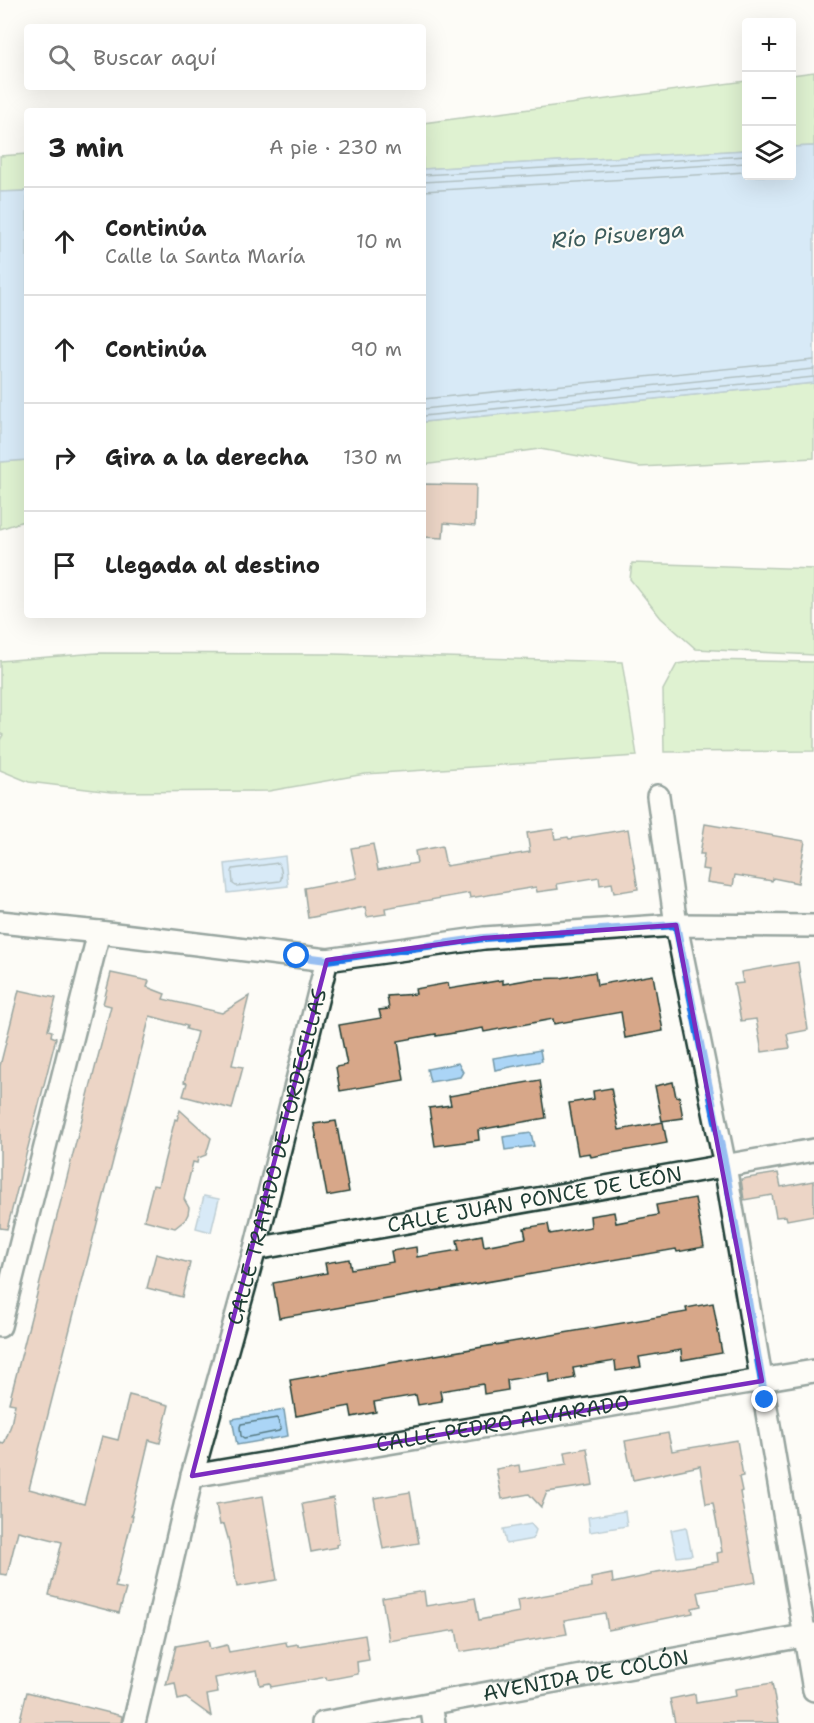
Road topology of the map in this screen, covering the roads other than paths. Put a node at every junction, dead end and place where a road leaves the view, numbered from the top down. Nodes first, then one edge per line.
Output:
1 (658, 796) dead end
2 (0, 922) edge
3 (676, 925) junction
4 (814, 926) edge
5 (99, 932) junction
6 (327, 960) junction
7 (814, 1150) edge
8 (725, 1166) junction
9 (255, 1249) junction
10 (0, 1326) edge
11 (814, 1371) edge
12 (762, 1381) junction
13 (192, 1476) junction
14 (809, 1635) edge
15 (814, 1690) edge
16 (432, 1714) edge
17 (134, 1723) edge
18 (323, 1723) edge

1 - 3 street
2 - 5 street
3 - 4 street, CALLE TRATADO DE TORDESILLAS
3 - 6 street, CALLE TRATADO DE TORDESILLAS
3 - 8 street
5 - 6 street
5 - 10 street
6 - 9 street, CALLE TRATADO DE TORDESILLAS
7 - 8 street, CALLE JUAN PONCE DE LEÓN
8 - 9 street, CALLE JUAN PONCE DE LEÓN
8 - 12 street
9 - 13 street, CALLE TRATADO DE TORDESILLAS
11 - 12 street, CALLE PEDRO ALVARADO
12 - 13 street, CALLE PEDRO ALVARADO
12 - 14 street
13 - 17 street, CALLE TRATADO DE TORDESILLAS
14 - 15 street
14 - 16 street, AVENIDA DE COLÓN
16 - 18 street, AVENIDA DE COLÓN

